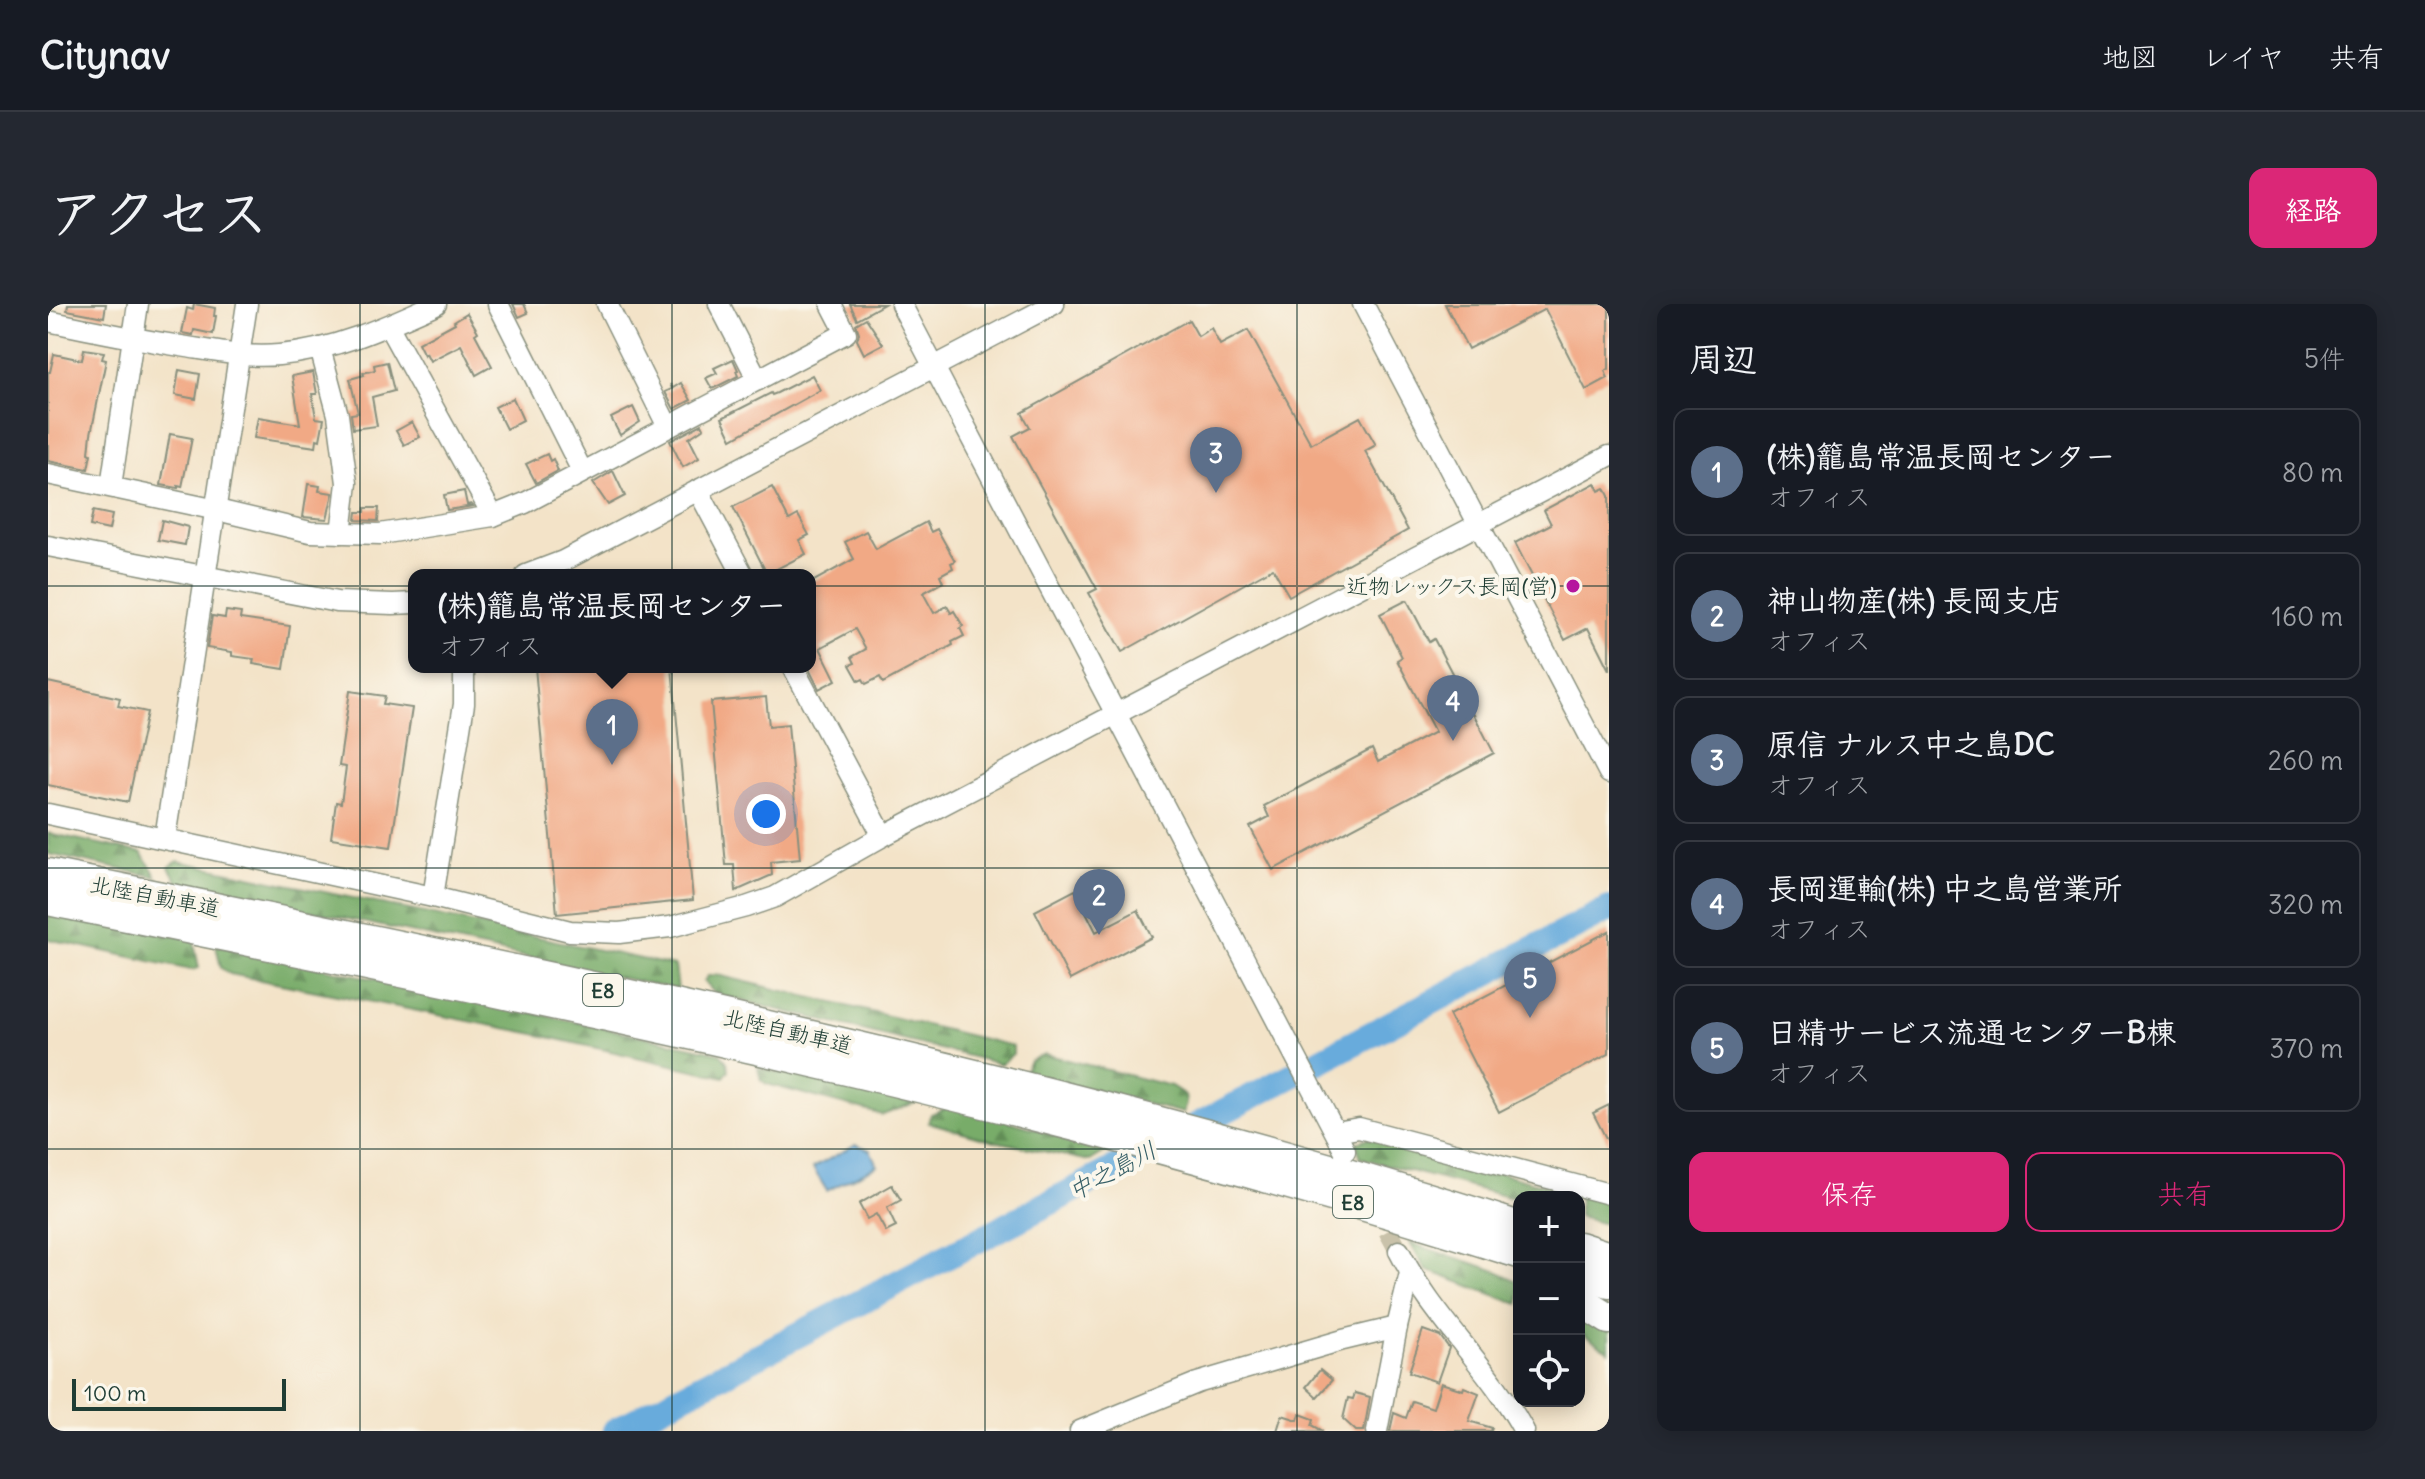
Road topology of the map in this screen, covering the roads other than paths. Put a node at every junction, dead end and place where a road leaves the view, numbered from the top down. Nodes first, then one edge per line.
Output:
1 (138, 304) edge
2 (247, 304) edge
3 (498, 304) edge
4 (607, 304) edge
5 (719, 304) edge
6 (831, 304) edge
7 (901, 304) edge
8 (1054, 304) edge
9 (1363, 304) edge
10 (423, 307) edge
11 (48, 321) edge
12 (389, 327) junction
13 (133, 339) junction
14 (320, 348) junction
15 (240, 356) junction
16 (933, 366) junction
17 (758, 380) junction
18 (668, 427) junction
19 (1609, 456) edge
20 (582, 471) junction
21 (48, 474) edge
22 (111, 486) junction
23 (698, 490) junction
24 (217, 510) junction
25 (493, 516) junction
26 (1478, 525) junction
27 (341, 533) junction
28 (48, 546) edge
29 (542, 569) edge
30 (740, 569) edge
31 (207, 577) junction
32 (408, 603) edge
33 (464, 673) edge
34 (796, 673) edge
35 (1117, 714) junction
36 (1609, 773) edge
37 (48, 814) edge
38 (883, 836) junction
39 (165, 838) junction
40 (48, 874) edge
41 (433, 897) junction
42 (48, 900) edge
43 (1336, 1132) junction
44 (1345, 1151) dead end
45 (1185, 1154) junction
46 (1378, 1184) junction
47 (1609, 1194) edge
48 (1513, 1218) edge
49 (1513, 1225) edge
50 (1585, 1237) edge
51 (1609, 1243) edge
52 (1585, 1249) edge
53 (1399, 1251) tunnel mouth
54 (1513, 1251) edge
55 (1609, 1257) edge
56 (1513, 1267) edge
57 (1410, 1273) junction
58 (1585, 1275) edge
59 (1609, 1283) edge
60 (1585, 1304) edge
61 (1609, 1319) edge
62 (1397, 1327) junction
63 (1080, 1431) edge
64 (1377, 1431) edge
65 (1524, 1431) edge

1 - 13 street
2 - 15 street
3 - 20 street
4 - 18 street
5 - 17 street
6 - 17 street
7 - 16 street
8 - 16 street
9 - 26 street
10 - 12 street
11 - 13 street
12 - 14 street
12 - 25 street
13 - 15 street
13 - 22 street
14 - 15 street
14 - 27 street
15 - 24 street
16 - 23 street
16 - 35 street
17 - 18 street
18 - 20 street
19 - 26 street
20 - 25 street
21 - 22 street
22 - 24 street
23 - 29 street
23 - 30 street
24 - 27 street
24 - 31 street
25 - 27 street
26 - 35 street
26 - 36 street
28 - 31 street
31 - 32 street
31 - 39 street
33 - 41 street
34 - 38 street
35 - 38 street
35 - 43 street
37 - 39 street
38 - 41 street
39 - 41 street
40 - 46 highway, 北陸自動車道 / E8
42 - 45 highway, 北陸自動車道 / E8
43 - 44 street
43 - 47 street
45 - 54 highway, E8
45 - 56 highway
46 - 48 highway
46 - 49 highway, 北陸自動車道 / E8
50 - 51 highway
52 - 55 highway
53 - 57 street
57 - 62 street
57 - 65 street
58 - 59 highway
60 - 61 highway
62 - 63 street
62 - 64 street

